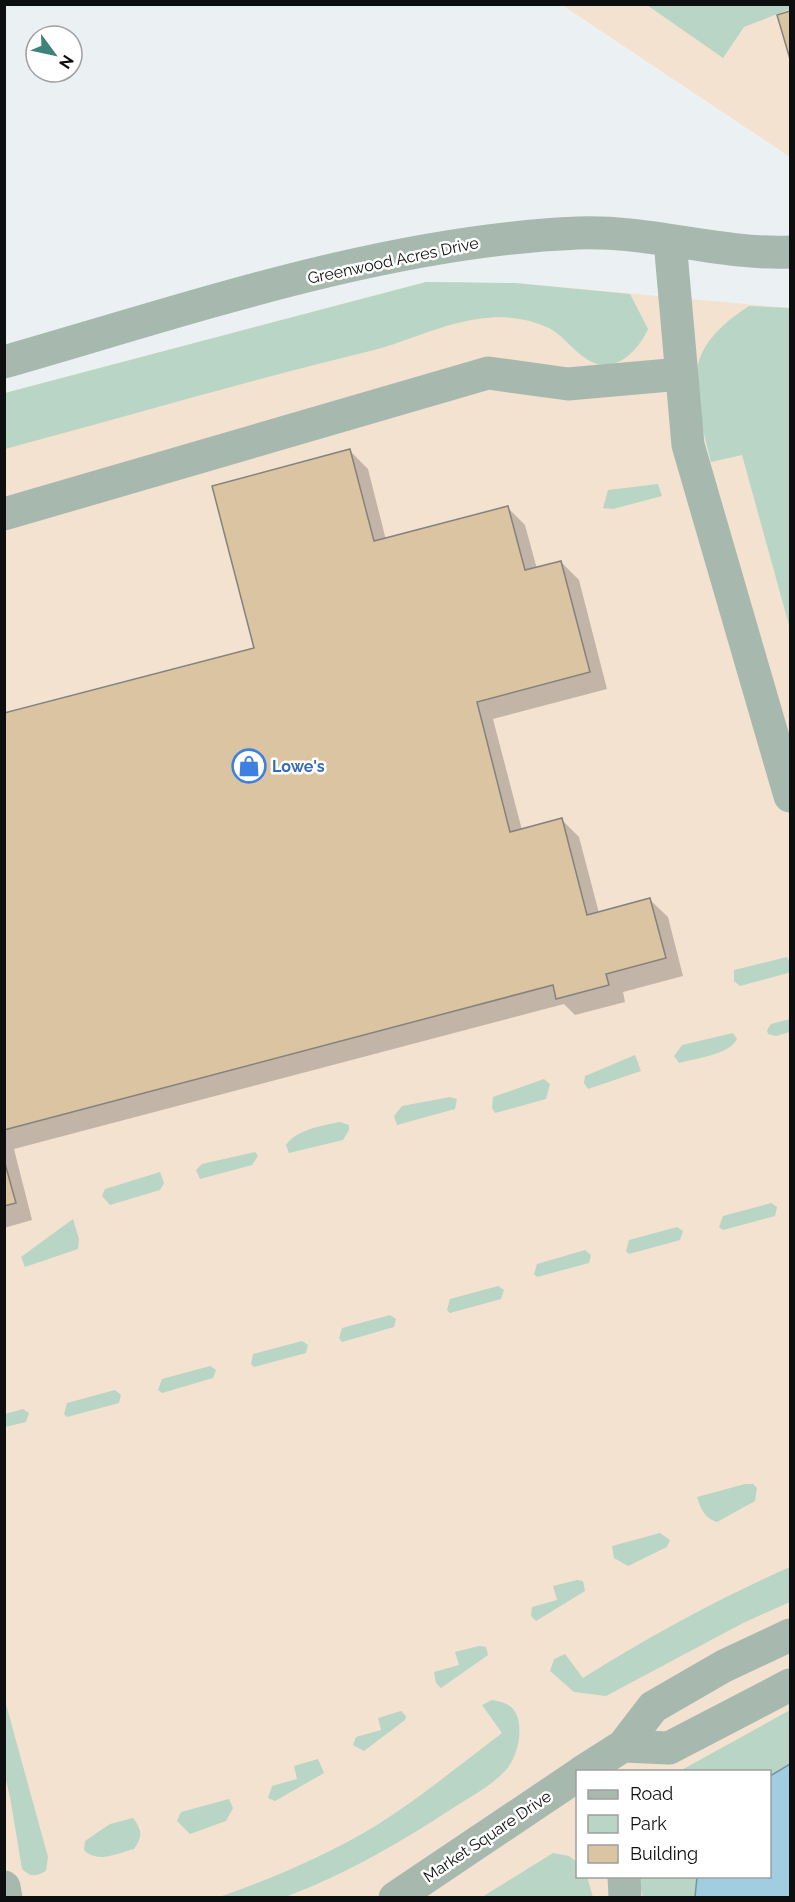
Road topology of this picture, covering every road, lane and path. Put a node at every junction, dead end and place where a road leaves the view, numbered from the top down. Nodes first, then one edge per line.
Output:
1 (670, 241) junction
2 (790, 252) edge
3 (4, 362) edge
4 (681, 374) junction
5 (4, 514) edge
6 (790, 796) edge
7 (790, 1635) edge
8 (790, 1685) edge
9 (623, 1746) junction
10 (588, 1770) edge
11 (576, 1778) edge
12 (624, 1878) edge
13 (4, 1887) edge
14 (6, 1898) edge
15 (395, 1898) edge
16 (625, 1898) edge

1 - 2 street, Greenwood Acres Drive
1 - 3 street, Greenwood Acres Drive
1 - 4 street
4 - 5 street
4 - 6 street
7 - 9 street, Market Square Drive
8 - 9 street
9 - 10 street, Market Square Drive
11 - 15 street, Market Square Drive
12 - 16 street
13 - 14 street

